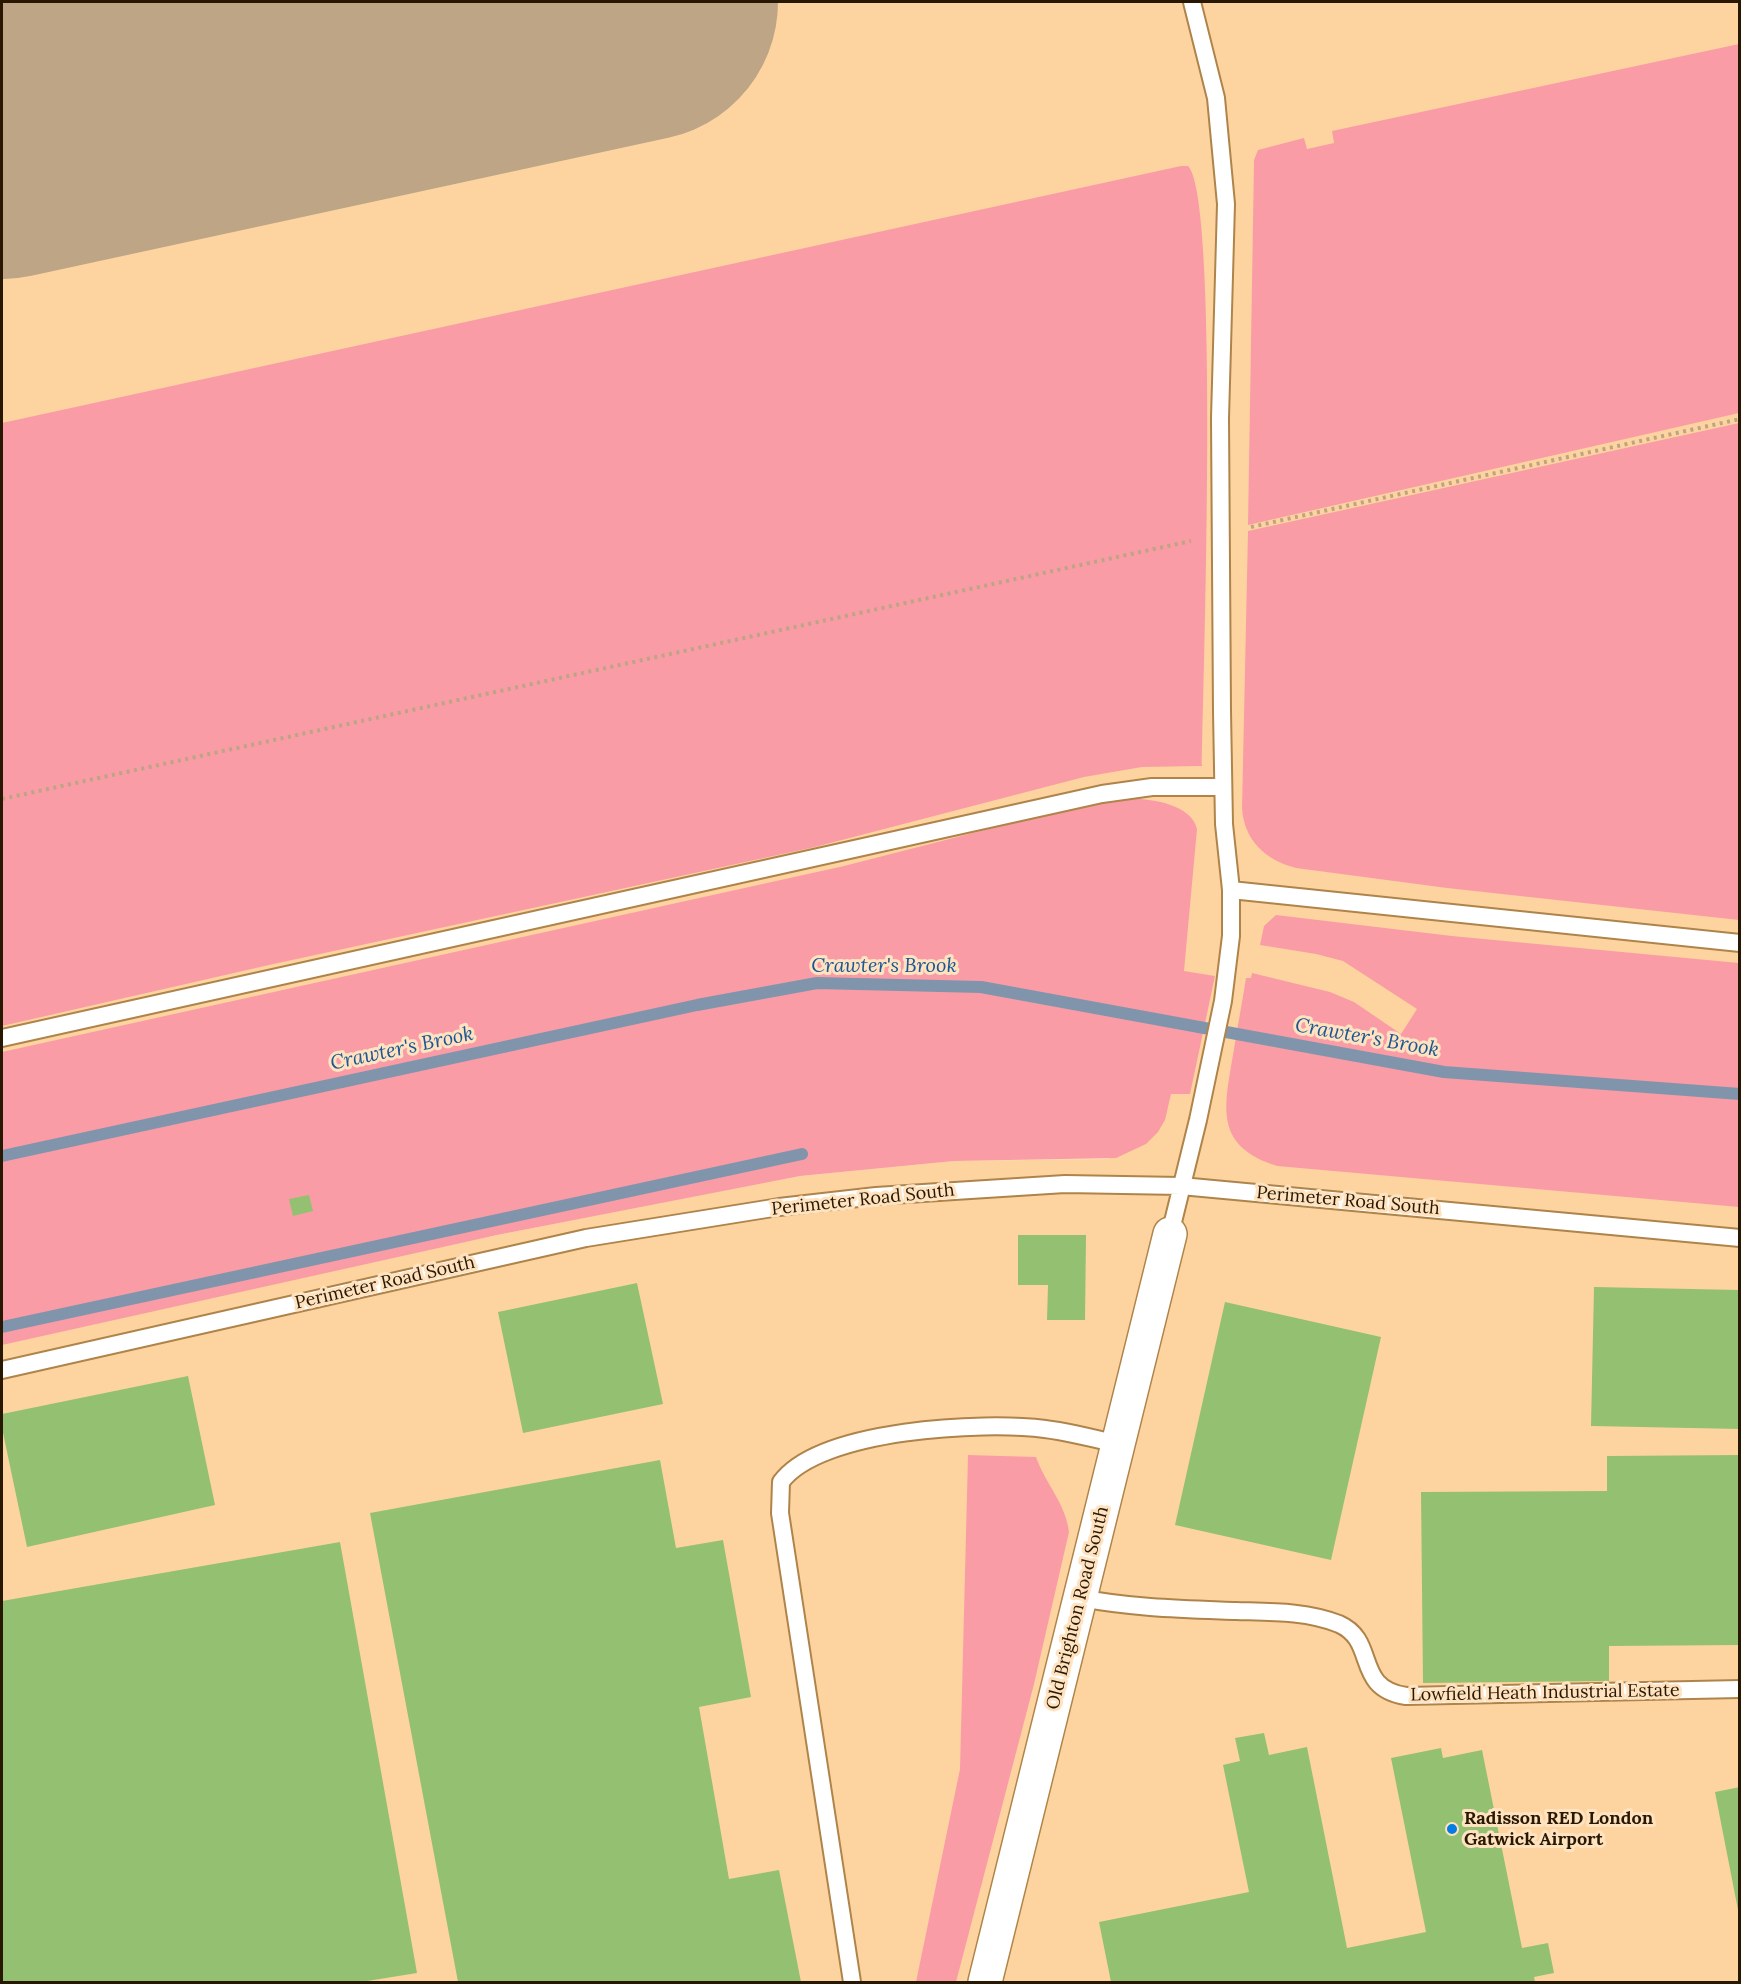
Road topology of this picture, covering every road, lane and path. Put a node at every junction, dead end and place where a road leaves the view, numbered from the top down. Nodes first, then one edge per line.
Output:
1 (1192, 2) edge
2 (1740, 419) edge
3 (1221, 534) junction
4 (1223, 787) junction
5 (2, 799) edge
6 (1231, 890) junction
7 (1740, 943) edge
8 (2, 1038) edge
9 (1181, 1186) junction
10 (1170, 1234) joint
11 (1740, 1238) edge
12 (2, 1370) edge
13 (1117, 1444) junction
14 (1081, 1598) junction
15 (1740, 1689) edge
16 (852, 1983) edge
17 (985, 1983) edge

1 - 3 lane
2 - 3 path
3 - 4 lane
3 - 5 path
4 - 6 lane
4 - 8 lane
6 - 7 lane
6 - 9 lane
9 - 10 lane
9 - 11 lane, Perimeter Road South
9 - 12 lane, Perimeter Road South
10 - 13 street, Old Brighton Road South
13 - 14 street, Old Brighton Road South
13 - 16 lane
14 - 15 lane, Lowfield Heath Industrial Estate
14 - 17 street, Old Brighton Road South

